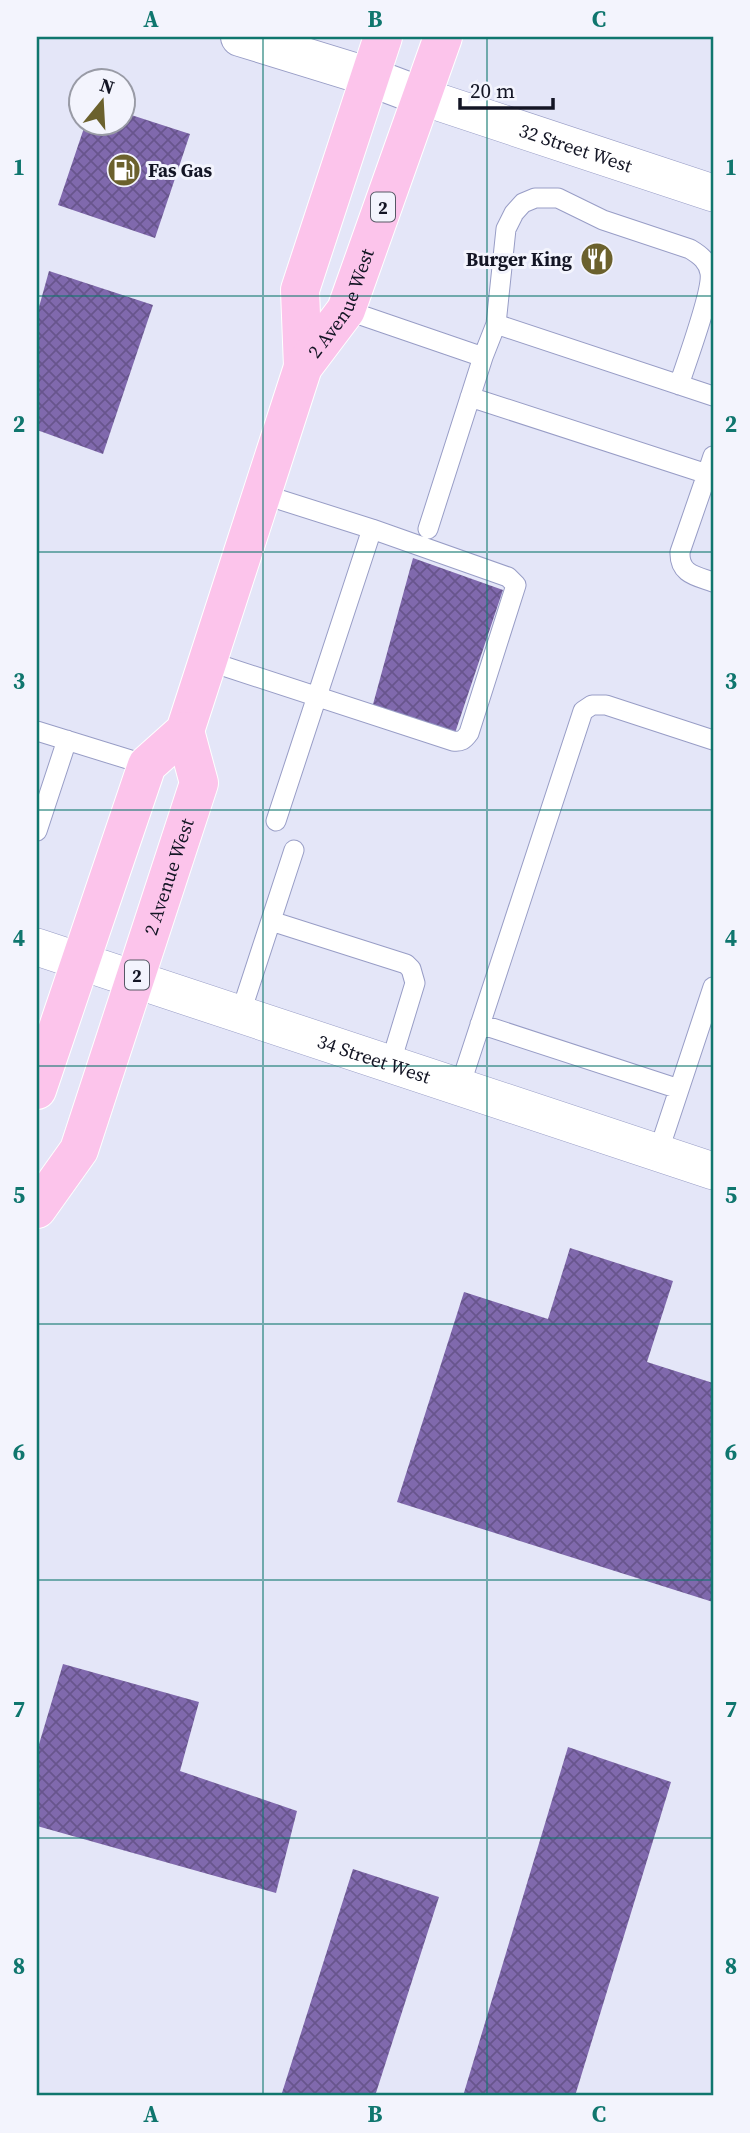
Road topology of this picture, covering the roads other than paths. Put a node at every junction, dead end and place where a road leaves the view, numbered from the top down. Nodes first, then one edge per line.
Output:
1 (240, 37) edge
2 (383, 37) edge
3 (443, 37) edge
4 (370, 78) junction
5 (423, 97) junction
6 (713, 193) edge
7 (346, 310) junction
8 (496, 324) junction
9 (482, 357) junction
10 (303, 367) junction
11 (680, 385) junction
12 (713, 396) edge
13 (470, 397) junction
14 (710, 465) edge
15 (262, 494) junction
16 (705, 505) edge
17 (372, 529) junction
18 (428, 529) dead end
19 (713, 582) edge
20 (208, 661) junction
21 (317, 696) junction
22 (37, 731) edge
23 (185, 731) junction
24 (67, 740) junction
25 (713, 740) edge
26 (147, 765) junction
27 (276, 821) dead end
28 (37, 831) edge
29 (294, 850) dead end
30 (271, 920) junction
31 (37, 947) edge
32 (81, 961) junction
33 (135, 980) junction
34 (713, 987) edge
35 (240, 1015) junction
36 (480, 1024) junction
37 (390, 1065) junction
38 (460, 1086) junction
39 (679, 1089) junction
40 (37, 1090) edge
41 (658, 1153) junction
42 (713, 1171) edge
43 (37, 1209) edge

1 - 4 street, 32 Street West
2 - 4 highway, 2 Avenue West / 2
3 - 5 highway, 2 Avenue West / 2
4 - 5 street, 32 Street West
4 - 10 highway, 2 Avenue West / 2
5 - 6 street, 32 Street West
5 - 7 highway, 2 Avenue West / 2
7 - 9 lane
7 - 10 highway, 2 Avenue West / 2
8 - 9 lane
8 - 11 lane
8 - 11 lane
9 - 13 lane
10 - 15 highway, 2 Avenue West / 2
11 - 12 lane
13 - 14 lane
13 - 18 lane
14 - 16 lane
15 - 17 lane
15 - 20 highway, 2 Avenue West / 2
16 - 19 lane
17 - 21 lane
17 - 21 lane
20 - 21 lane
20 - 23 highway, 2 Avenue West / 2
21 - 27 lane
22 - 24 lane
23 - 26 highway, 2 Avenue West / 2
23 - 33 highway, 2 Avenue West / 2
24 - 26 lane
24 - 28 lane
25 - 36 lane
26 - 32 highway, 2 Avenue West / 2
29 - 30 lane
30 - 35 lane
30 - 37 lane
31 - 32 street, 34 Street West
32 - 33 street, 34 Street West
32 - 40 highway, 2 Avenue West / 2
33 - 35 street, 34 Street West
33 - 43 highway, 2 Avenue West / 2
34 - 39 lane
35 - 37 street, 34 Street West
36 - 38 lane
36 - 39 lane
37 - 38 street, 34 Street West
38 - 41 street, 34 Street West
39 - 41 lane
41 - 42 street, 34 Street West

